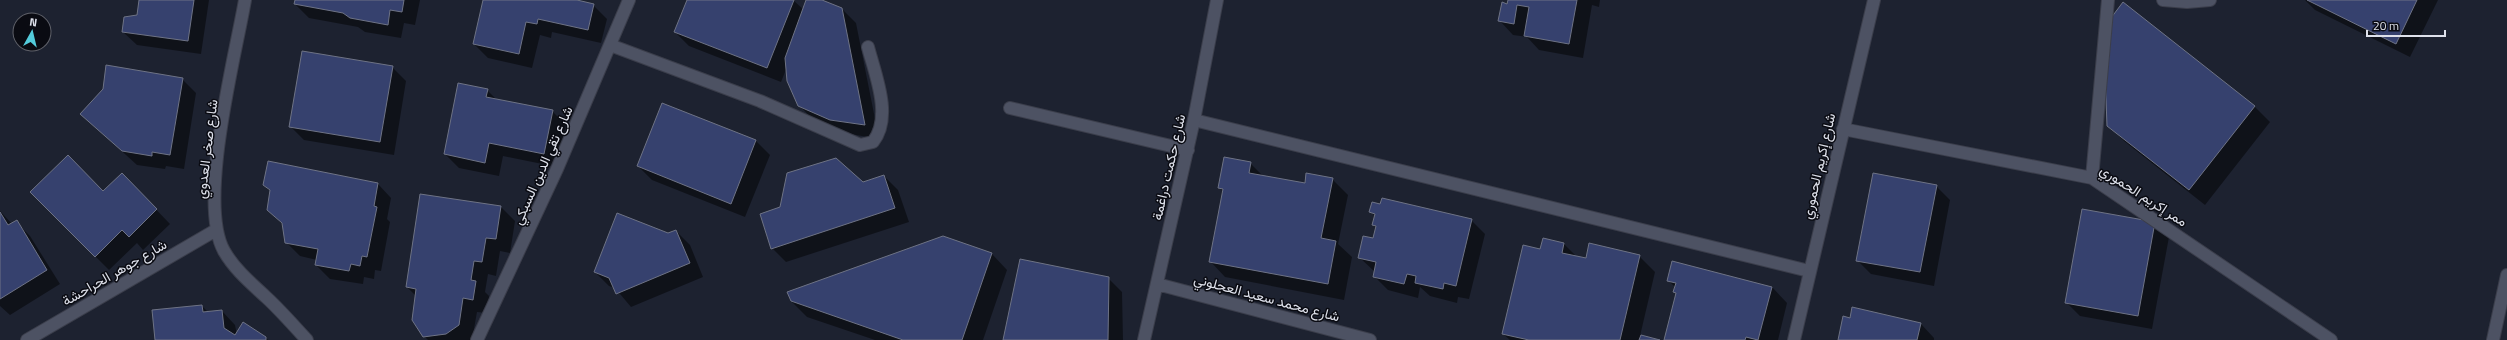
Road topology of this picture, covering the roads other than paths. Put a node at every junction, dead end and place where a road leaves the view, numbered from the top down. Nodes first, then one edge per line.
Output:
1 (245, 0) edge
2 (629, 0) edge
3 (1217, 0) edge
4 (1874, 0) edge
5 (2108, 0) edge
6 (2163, 0) edge
7 (2210, 0) edge
8 (610, 45) junction
9 (868, 47) dead end
10 (1010, 108) dead end
11 (1194, 120) junction
12 (1843, 128) junction
13 (1188, 150) junction
14 (2092, 178) junction
15 (216, 230) junction
16 (1809, 271) junction
17 (2507, 275) edge
18 (1157, 284) junction
19 (27, 340) edge
20 (307, 340) edge
21 (477, 340) edge
22 (1144, 340) edge
23 (1370, 340) edge
24 (1794, 340) edge
25 (2331, 340) edge
26 (2493, 340) edge

1 - 15 street, شارع صخر العدوي
2 - 8 street, شارع تقي الدين السبكي
3 - 11 street, شارع حكمت دراغمة
4 - 12 street, شارع إكريم الحموري
5 - 14 street
6 - 7 street
8 - 9 street
8 - 21 street, شارع تقي الدين السبكي
10 - 13 street
11 - 13 street, شارع حكمت دراغمة
11 - 16 street
12 - 14 street, ممر إكريم الحموري
12 - 16 street, شارع إكريم الحموري
13 - 18 street, شارع حكمت دراغمة
14 - 25 street, ممر إكريم الحموري
15 - 19 street, شارع جوهر الحراحشة
15 - 20 street, شارع صخر العدوي
16 - 24 street, شارع إكريم الحموري
17 - 26 street
18 - 22 street, شارع حكمت دراغمة
18 - 23 street, شارع محمد سعيد العجلوني

